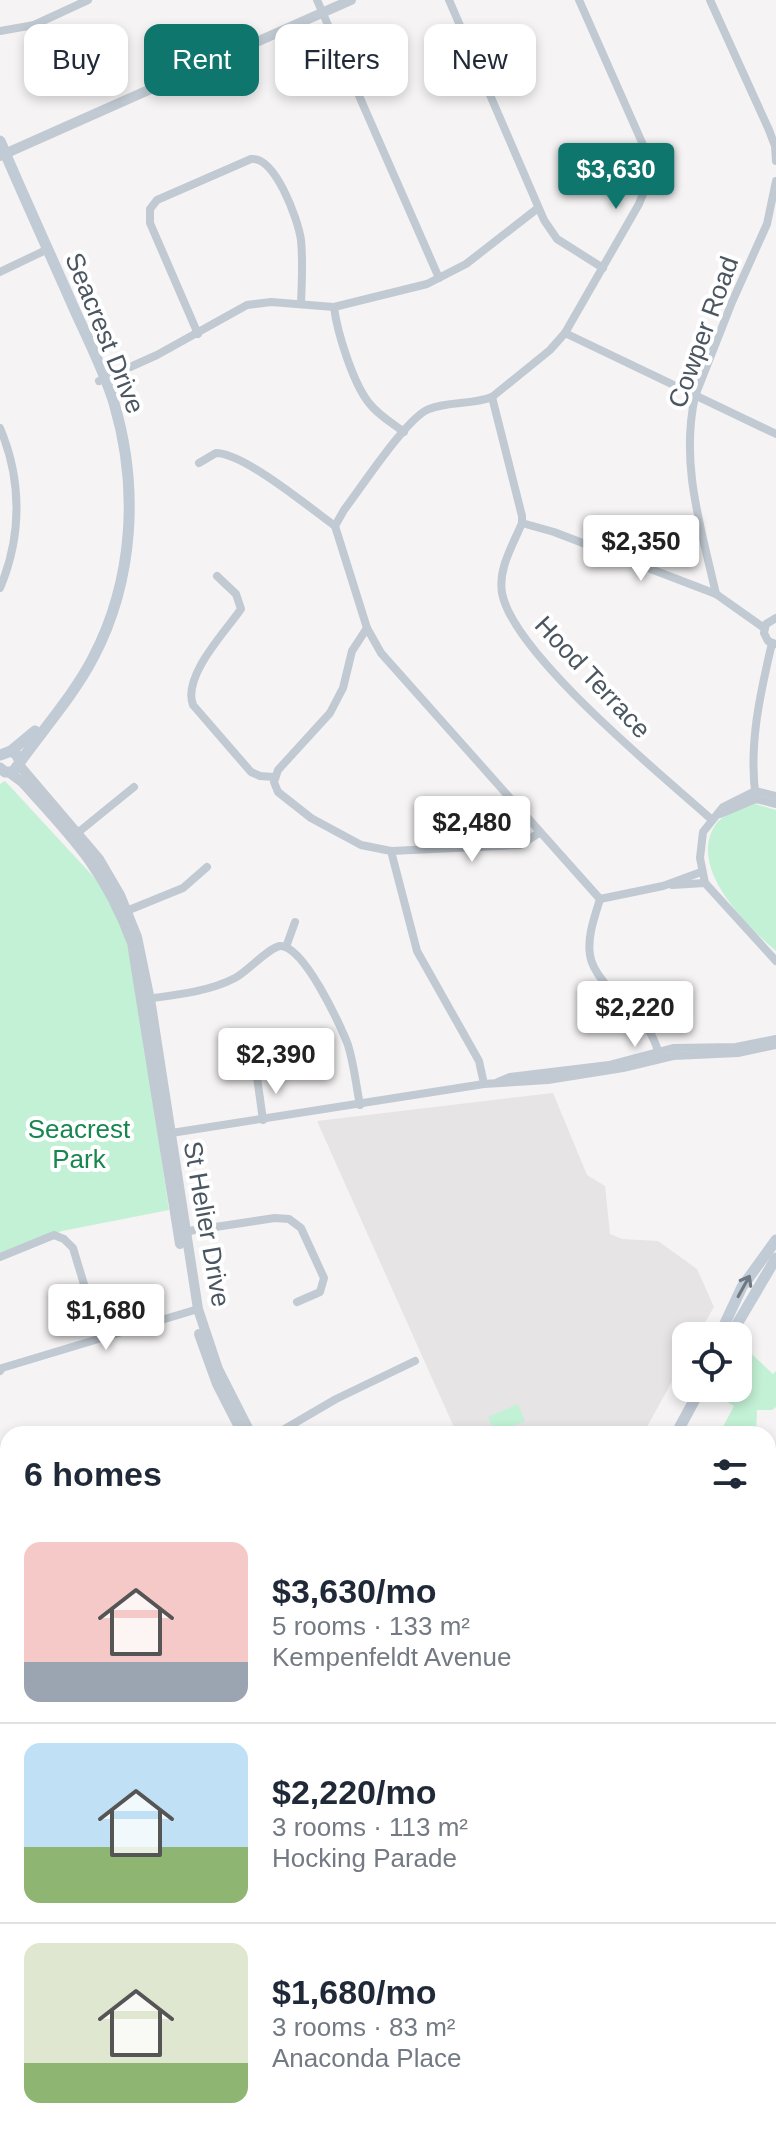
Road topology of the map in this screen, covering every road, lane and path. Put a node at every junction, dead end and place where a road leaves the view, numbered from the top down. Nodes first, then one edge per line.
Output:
1 (88, 0) edge
2 (317, 0) edge
3 (351, 0) edge
4 (449, 0) edge
5 (579, 0) edge
6 (710, 0) edge
7 (323, 13) junction
8 (0, 31) edge
9 (772, 128) edge
10 (0, 141) edge
11 (2, 156) edge
12 (776, 161) edge
13 (776, 181) edge
14 (538, 208) junction
15 (44, 250) junction
16 (603, 268) junction
17 (0, 272) edge
18 (439, 278) junction
19 (301, 303) junction
20 (334, 307) junction
21 (565, 333) junction
22 (198, 334) junction
23 (102, 380) junction
24 (695, 396) junction
25 (492, 397) junction
26 (0, 428) edge
27 (404, 432) junction
28 (776, 434) edge
29 (199, 463) dead end
30 (522, 523) junction
31 (335, 526) junction
32 (217, 576) dead end
33 (0, 588) edge
34 (716, 594) junction
35 (776, 618) edge
36 (367, 628) junction
37 (764, 628) junction
38 (774, 643) edge
39 (6, 753) edge
40 (9, 769) edge
41 (275, 782) junction
42 (134, 787) dead end
43 (756, 795) junction
44 (776, 796) edge
45 (776, 804) edge
46 (714, 817) junction
47 (539, 833) junction
48 (75, 835) junction
49 (391, 851) junction
50 (207, 867) dead end
51 (701, 872) junction
52 (705, 883) junction
53 (663, 886) junction
54 (600, 899) junction
55 (124, 912) junction
56 (295, 922) dead end
57 (286, 947) junction
58 (776, 961) edge
59 (145, 999) junction
60 (776, 1039) edge
61 (776, 1045) edge
62 (660, 1055) junction
63 (257, 1077) dead end
64 (484, 1084) junction
65 (360, 1105) junction
66 (263, 1120) junction
67 (166, 1134) junction
68 (182, 1232) junction
69 (776, 1240) edge
70 (0, 1257) edge
71 (776, 1258) edge
72 (297, 1302) dead end
73 (195, 1309) junction
74 (726, 1322) edge
75 (738, 1322) edge
76 (100, 1337) junction
77 (415, 1361) dead end
78 (0, 1371) edge
79 (688, 1402) edge
80 (692, 1402) edge
81 (239, 1426) edge
82 (247, 1426) edge
83 (290, 1426) edge
84 (677, 1426) edge
85 (678, 1426) edge

1 - 8 street
2 - 7 street
3 - 7 street
4 - 14 street
5 - 16 street
6 - 9 street
7 - 11 street
7 - 18 street
9 - 12 street
10 - 11 main road, Seacrest Drive
11 - 15 main road, Seacrest Drive
13 - 24 street, Cowper Road
14 - 16 street
14 - 18 street
15 - 17 street
15 - 23 main road, Seacrest Drive
16 - 21 street
18 - 20 street
19 - 20 street
19 - 22 street
19 - 22 street
20 - 27 street
21 - 24 street
21 - 25 street
22 - 23 street
23 - 39 main road, Seacrest Drive
23 - 40 main road, Seacrest Drive
24 - 28 street
24 - 34 street, Cowper Road
25 - 27 street
25 - 30 street
26 - 33 street
27 - 31 street
29 - 31 street
30 - 34 street
30 - 46 street, Hood Terrace
31 - 36 street
32 - 41 street
34 - 37 street
35 - 37 street
36 - 41 street
36 - 47 street
37 - 38 street
38 - 43 street
39 - 40 main road
40 - 48 street, St Helier Drive
41 - 49 street
42 - 48 street
43 - 44 street
43 - 45 street
43 - 46 street
46 - 51 street
47 - 49 street
47 - 54 street
48 - 55 street, St Helier Drive
49 - 64 street
50 - 55 street
51 - 52 street
51 - 53 street
52 - 53 street
52 - 58 street
53 - 54 street
54 - 62 street
55 - 59 street, St Helier Drive
56 - 57 street
57 - 59 street
57 - 65 street
59 - 67 street, St Helier Drive
60 - 62 street
61 - 62 street
62 - 64 street
63 - 66 street
64 - 65 street
65 - 66 street
66 - 67 street
67 - 68 street, St Helier Drive
68 - 72 street
68 - 73 street, St Helier Drive
74 -> 69 main road
70 - 76 street
71 - 75 main road
73 - 76 street
73 - 81 street, St Helier Drive
73 - 82 street, St Helier Drive
76 - 78 street
77 - 83 street
79 - 84 main road
80 - 85 main road

